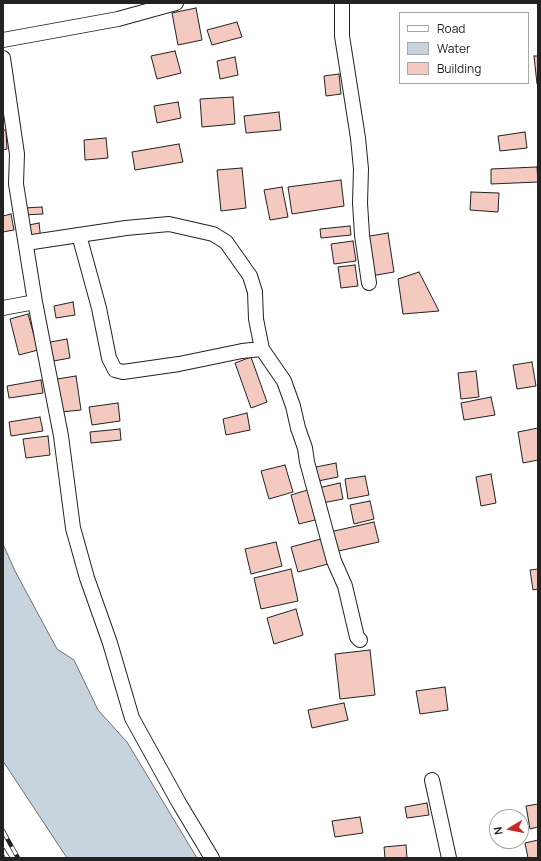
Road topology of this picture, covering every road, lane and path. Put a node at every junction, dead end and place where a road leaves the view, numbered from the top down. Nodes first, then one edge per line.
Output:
1 (176, 3) edge
2 (342, 3) edge
3 (3, 40) edge
4 (3, 58) edge
5 (79, 235) junction
6 (26, 243) junction
7 (369, 284) dead end
8 (35, 302) junction
9 (3, 308) edge
10 (262, 349) junction
11 (360, 640) dead end
12 (432, 780) dead end
13 (212, 858) edge
14 (449, 858) edge

1 - 3 street
2 - 7 street
4 - 6 street
5 - 6 street
5 - 10 street
5 - 10 street
6 - 8 street
8 - 9 street
8 - 13 street
10 - 11 street
12 - 14 street

